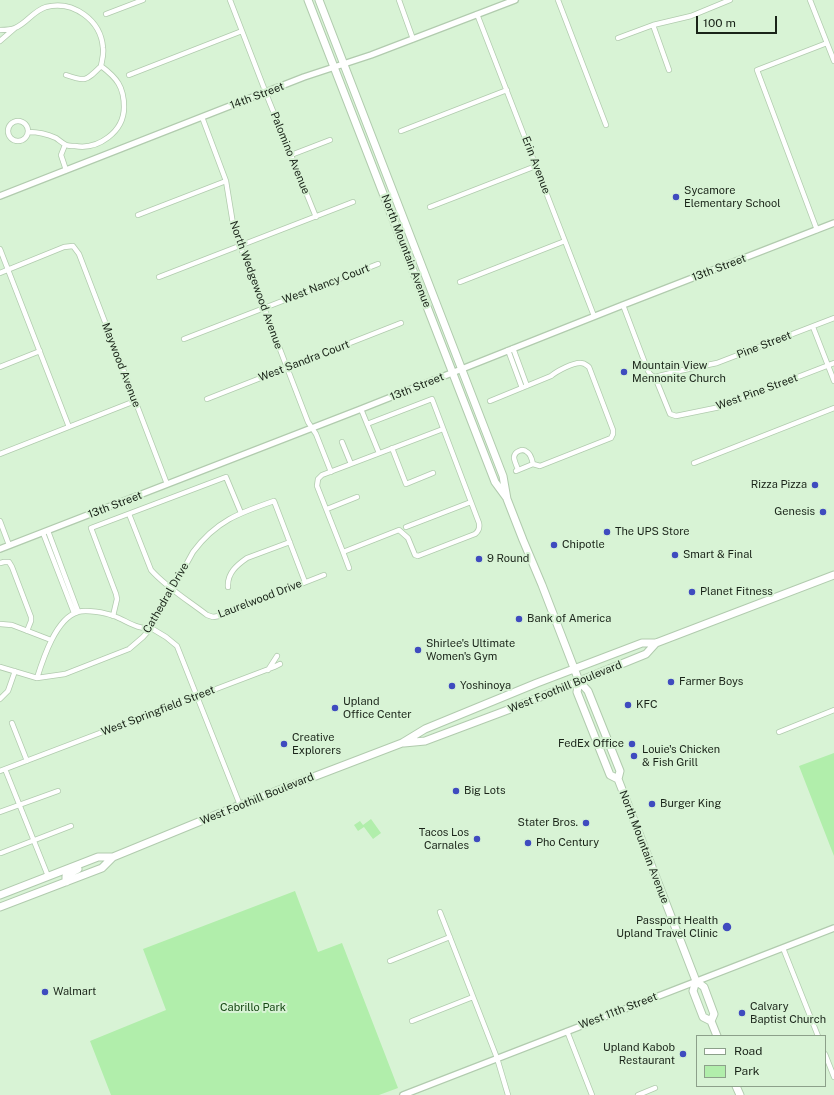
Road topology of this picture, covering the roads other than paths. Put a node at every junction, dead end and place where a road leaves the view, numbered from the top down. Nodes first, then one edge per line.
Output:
1 (143, 0) edge
2 (230, 0) edge
3 (308, 0) edge
4 (319, 0) edge
5 (399, 0) edge
6 (515, 0) edge
7 (558, 0) edge
8 (730, 0) edge
9 (810, 0) edge
10 (106, 14) dead end
11 (477, 14) junction
12 (653, 25) junction
13 (15, 28) junction
14 (0, 30) edge
15 (242, 31) junction
16 (413, 38) junction
17 (618, 38) dead end
18 (0, 41) edge
19 (827, 43) junction
20 (834, 61) edge
21 (343, 64) junction
22 (101, 66) junction
23 (334, 68) junction
24 (669, 70) dead end
25 (66, 75) dead end
26 (129, 75) dead end
27 (507, 90) junction
28 (266, 92) junction
29 (202, 117) junction
30 (606, 125) dead end
31 (401, 131) dead end
32 (29, 132) junction
33 (330, 140) dead end
34 (65, 145) junction
35 (291, 155) junction
36 (536, 166) junction
37 (66, 170) junction
38 (226, 181) junction
39 (0, 196) edge
40 (353, 202) dead end
41 (430, 207) dead end
42 (138, 215) dead end
43 (316, 217) junction
44 (834, 223) edge
45 (817, 230) junction
46 (565, 241) junction
47 (240, 246) junction
48 (0, 249) edge
49 (378, 264) dead end
50 (8, 270) junction
51 (0, 272) edge
52 (159, 277) dead end
53 (460, 282) dead end
54 (623, 305) junction
55 (263, 308) junction
56 (594, 316) junction
57 (834, 318) edge
58 (401, 323) dead end
59 (813, 327) junction
60 (184, 339) dead end
61 (510, 349) junction
62 (40, 351) junction
63 (834, 363) edge
64 (828, 365) junction
65 (0, 367) edge
66 (287, 368) junction
67 (462, 369) junction
68 (453, 373) junction
69 (656, 377) junction
70 (834, 381) edge
71 (527, 386) junction
72 (522, 388) junction
73 (207, 399) dead end
74 (135, 401) junction
75 (490, 401) dead end
76 (834, 408) edge
77 (361, 409) junction
78 (367, 424) junction
79 (69, 427) junction
80 (312, 428) junction
81 (442, 429) junction
82 (342, 442) dead end
83 (392, 448) junction
84 (379, 453) junction
85 (0, 454) edge
86 (694, 463) dead end
87 (351, 464) junction
88 (533, 464) junction
89 (331, 472) junction
90 (433, 473) dead end
91 (168, 484) junction
92 (357, 497) dead end
93 (507, 499) junction
94 (471, 502) junction
95 (326, 509) junction
96 (241, 513) junction
97 (129, 514) junction
98 (0, 521) edge
99 (406, 527) dead end
100 (46, 532) junction
101 (290, 542) junction
102 (10, 545) junction
103 (0, 549) edge
104 (343, 552) junction
105 (0, 563) edge
106 (349, 568) dead end
107 (324, 575) dead end
108 (834, 575) edge
109 (306, 582) junction
110 (228, 587) dead end
111 (173, 590) junction
112 (76, 612) junction
113 (113, 616) junction
114 (0, 624) edge
115 (152, 628) junction
116 (28, 631) junction
117 (51, 640) junction
118 (656, 644) junction
119 (277, 656) dead end
120 (280, 664) dead end
121 (0, 667) edge
122 (574, 669) junction
123 (268, 670) junction
124 (15, 671) junction
125 (37, 678) junction
126 (579, 681) junction
127 (198, 696) junction
128 (0, 699) edge
129 (834, 710) edge
130 (12, 723) dead end
131 (779, 732) dead end
132 (402, 743) junction
133 (27, 761) junction
134 (2, 770) edge
135 (618, 779) junction
136 (58, 791) dead end
137 (19, 804) junction
138 (240, 805) junction
139 (0, 812) edge
140 (71, 826) dead end
141 (34, 841) junction
142 (2, 853) dead end
143 (113, 857) junction
144 (95, 859) junction
145 (48, 876) junction
146 (66, 882) junction
147 (2, 895) edge
148 (0, 908) edge
149 (440, 912) dead end
150 (834, 928) edge
151 (450, 937) junction
152 (783, 948) junction
153 (390, 960) dead end
154 (696, 981) junction
155 (474, 997) junction
156 (412, 1021) dead end
157 (711, 1021) junction
158 (567, 1031) junction
159 (717, 1035) edge
160 (818, 1035) edge
161 (826, 1057) edge
162 (497, 1058) junction
163 (834, 1077) edge
164 (656, 1088) dead end
165 (403, 1095) edge
166 (508, 1095) edge
167 (592, 1095) edge
168 (638, 1095) edge

1 - 10 street
2 - 15 street, Palomino Avenue
3 - 23 main road, North Mountain Avenue
4 - 21 main road, North Mountain Avenue
5 - 16 street
6 - 11 street, 14th Street
7 - 30 street
8 - 12 street
9 - 19 street
11 - 16 street, 14th Street
11 - 27 street, Erin Avenue
12 - 17 street
12 - 24 street
13 - 14 street
13 - 18 street
13 - 22 street
15 - 26 street
15 - 28 street, Palomino Avenue
16 - 21 street, 14th Street
19 - 20 street
19 - 45 street
21 - 23 street, 14th Street
21 - 67 main road, North Mountain Avenue
22 - 25 street
22 - 34 street
23 - 28 street, 14th Street
23 - 68 main road, North Mountain Avenue
27 - 31 street
27 - 36 street, Erin Avenue
28 - 29 street, 14th Street
28 - 35 street, Palomino Avenue
29 - 37 street, 14th Street
29 - 38 street, North Wedgewood Avenue
32 - 32 street
32 - 34 street
33 - 35 street
34 - 37 street
35 - 43 street, Palomino Avenue
36 - 41 street
36 - 46 street, Erin Avenue
37 - 39 street, 14th Street
38 - 42 street
38 - 47 street, North Wedgewood Avenue
40 - 43 street
43 - 47 street
44 - 45 street, 13th Street
45 - 54 street, 13th Street
46 - 53 street
46 - 56 street, Erin Avenue
47 - 52 street
47 - 55 street, North Wedgewood Avenue
48 - 50 street
49 - 55 street, West Nancy Court
50 - 51 street
50 - 62 street
50 - 74 street, Maywood Avenue
54 - 56 street, 13th Street
54 - 69 street
55 - 60 street, West Nancy Court
55 - 66 street, North Wedgewood Avenue
56 - 61 street, 13th Street
57 - 59 street, Pine Street
58 - 66 street, West Sandra Court
59 - 64 street
59 - 69 street, Pine Street
61 - 67 street, 13th Street
61 - 71 street
61 - 72 street
62 - 65 street
62 - 79 street
63 - 64 street, West Pine Street
64 - 69 street, West Pine Street
64 - 70 street
66 - 73 street, West Sandra Court
66 - 80 street, North Wedgewood Avenue
67 - 68 street, 13th Street
67 - 93 main road, North Mountain Avenue
68 - 77 street, 13th Street
68 - 93 main road, North Mountain Avenue
71 - 72 street
71 - 88 street
72 - 75 street
74 - 79 street
74 - 91 street, Maywood Avenue
76 - 86 street
77 - 78 street
77 - 80 street, 13th Street
78 - 81 street
78 - 84 street
79 - 85 street
80 - 89 street, North Wedgewood Avenue
80 - 91 street, 13th Street
81 - 83 street
81 - 94 street
82 - 87 street
83 - 84 street
83 - 90 street
84 - 87 street
87 - 89 street
88 - 88 street
89 - 95 street
91 - 100 street, 13th Street
92 - 95 street
93 - 122 main road, North Mountain Avenue
94 - 99 street
94 - 104 street
95 - 104 street
96 - 97 street
96 - 101 street, Cathedral Drive
96 - 111 street, Cathedral Drive
97 - 111 street, Laurelwood Drive
97 - 113 street
98 - 102 street
100 - 102 street, 13th Street
100 - 112 street
101 - 109 street
101 - 110 street
102 - 103 street, 13th Street
104 - 106 street
105 - 116 street
107 - 109 street, Laurelwood Drive
108 - 118 main road, West Foothill Boulevard
109 - 111 street, Laurelwood Drive
111 - 115 street, Cathedral Drive
112 - 113 street
112 - 117 street
113 - 115 street
114 - 116 street
115 - 125 street, Cathedral Drive
115 - 127 street
116 - 117 street
117 - 125 street
118 - 122 main road, West Foothill Boulevard
118 - 126 main road, West Foothill Boulevard
119 - 123 street
120 - 123 street, West Springfield Street
121 - 124 street, Cathedral Drive
122 - 126 main road, North Mountain Avenue
122 - 132 main road, West Foothill Boulevard
123 - 127 street, West Springfield Street
124 - 125 street, Cathedral Drive
124 - 128 street
126 - 132 main road, West Foothill Boulevard
126 - 135 main road, North Mountain Avenue
126 - 135 main road, North Mountain Avenue
127 - 133 street, West Springfield Street
127 - 138 street
129 - 131 street
130 - 133 street
132 - 138 main road, West Foothill Boulevard
133 - 134 street, West Springfield Street
134 - 137 street
135 - 154 main road, North Mountain Avenue
136 - 137 street
137 - 139 street
137 - 141 street
138 - 143 main road, West Foothill Boulevard
140 - 141 street
141 - 142 street
141 - 145 street
143 - 144 main road, West Foothill Boulevard
143 - 146 main road, West Foothill Boulevard
144 - 145 main road, West Foothill Boulevard
144 - 146 main road
145 - 147 main road, West Foothill Boulevard
146 - 148 main road, West Foothill Boulevard
149 - 151 street
150 - 152 street, West 11th Street
151 - 153 street
151 - 155 street
152 - 154 street, West 11th Street
152 - 160 street
154 - 157 main road, North Mountain Avenue
154 - 157 main road, North Mountain Avenue
154 - 158 street, West 11th Street
155 - 156 street
155 - 162 street
157 - 159 main road, North Mountain Avenue
158 - 162 street, West 11th Street
158 - 167 street
161 - 163 street
162 - 165 street, West 11th Street
162 - 166 street
164 - 168 street

